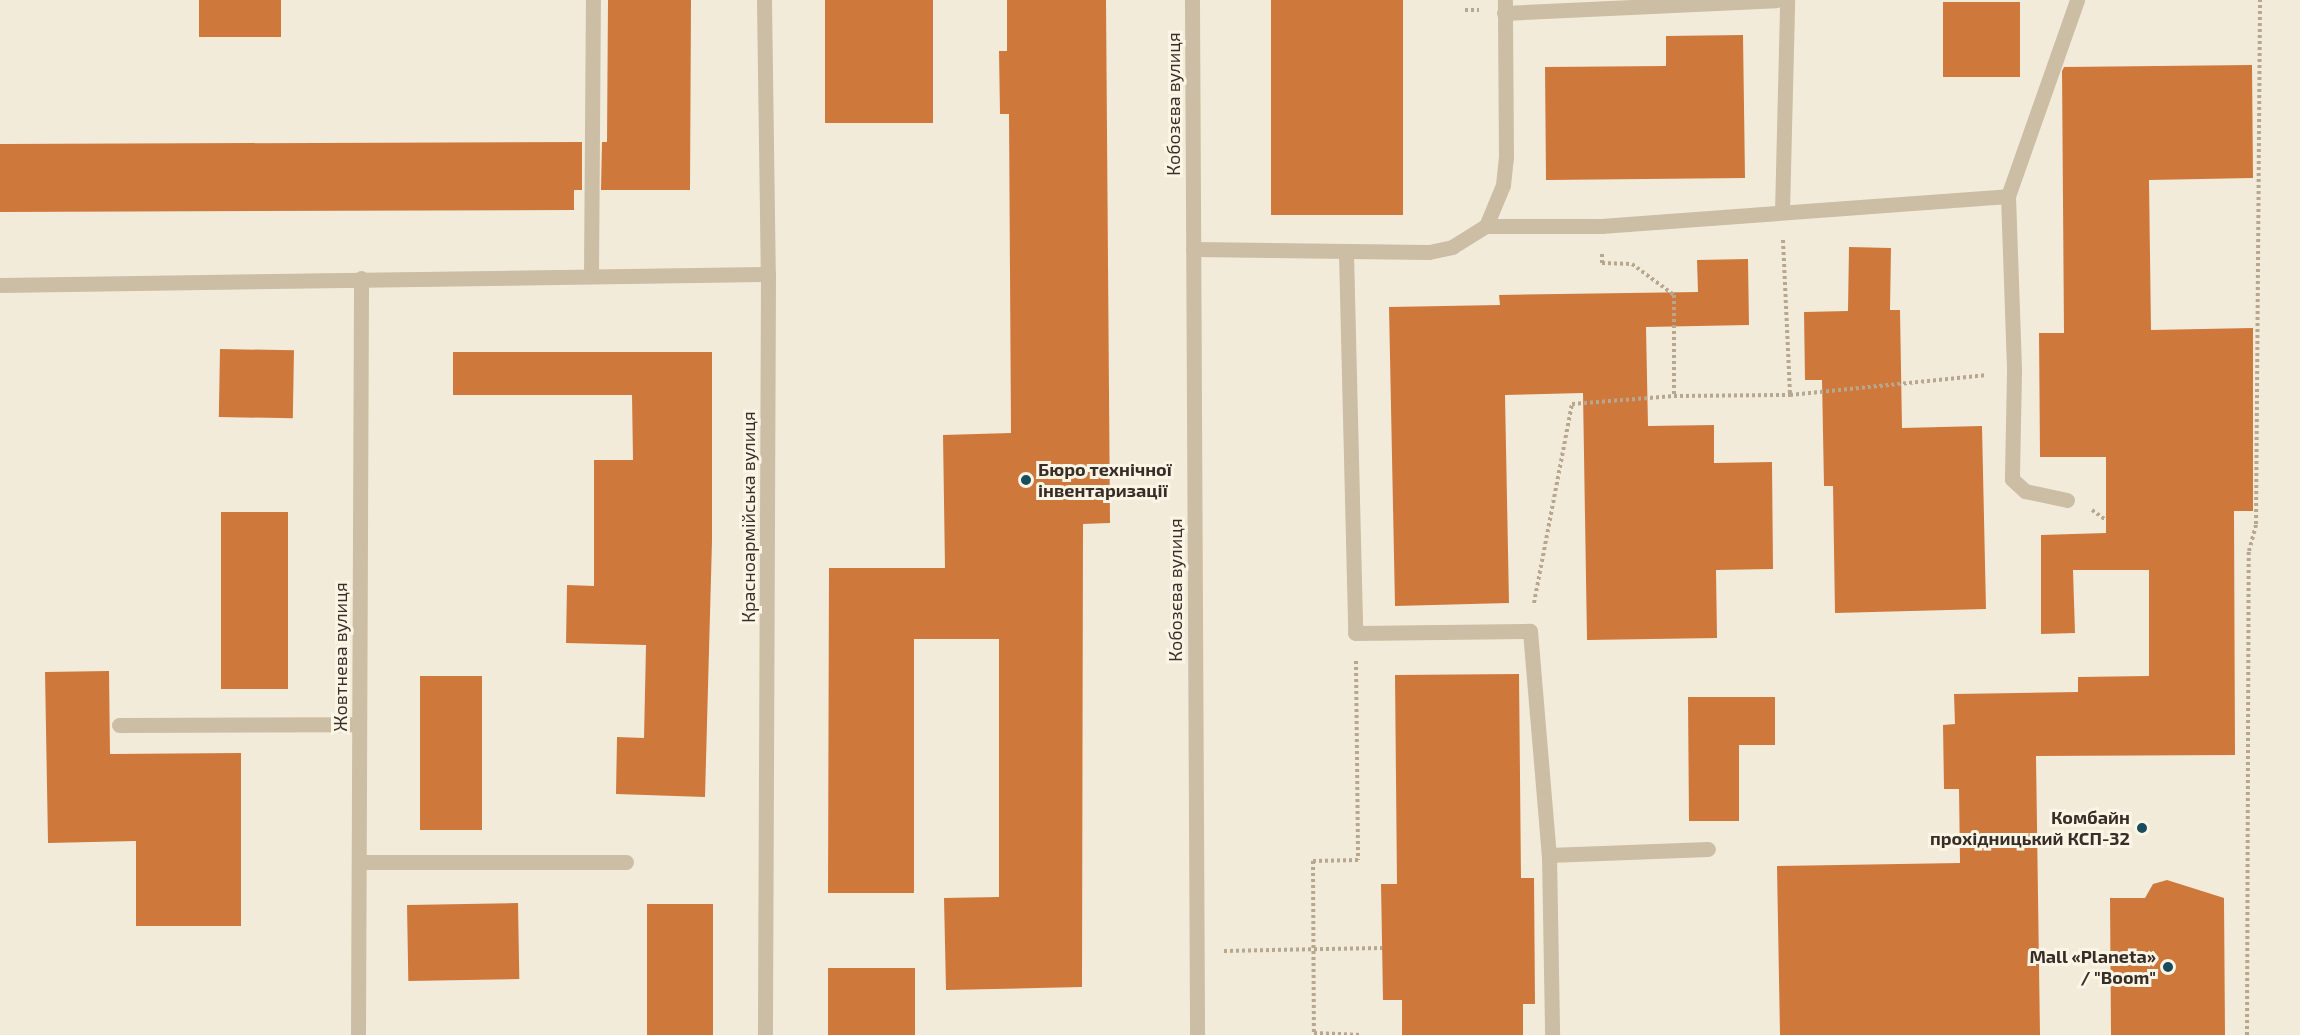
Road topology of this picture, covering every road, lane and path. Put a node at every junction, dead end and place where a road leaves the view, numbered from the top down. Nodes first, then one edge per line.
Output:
1 (593, 0) edge
2 (764, 0) edge
3 (1192, 0) edge
4 (1776, 0) edge
5 (1787, 0) edge
6 (2077, 0) edge
7 (2260, 0) edge
8 (1504, 6) edge
9 (2008, 196) junction
10 (1782, 212) junction
11 (1486, 226) junction
12 (1193, 249) junction
13 (1346, 253) junction
14 (1632, 264) dead end
15 (768, 274) junction
16 (591, 276) junction
17 (362, 278) junction
18 (0, 285) edge
19 (2014, 372) junction
20 (1790, 395) junction
21 (1674, 396) junction
22 (2067, 500) dead end
23 (1530, 631) junction
24 (1355, 633) junction
25 (359, 724) junction
26 (119, 725) dead end
27 (1708, 849) dead end
28 (1549, 855) junction
29 (359, 862) junction
30 (626, 862) dead end
31 (1382, 948) dead end
32 (1313, 950) junction
33 (1196, 951) junction
34 (358, 1035) edge
35 (765, 1035) edge
36 (1197, 1035) edge
37 (1362, 1035) edge
38 (1551, 1035) edge
39 (2247, 1035) edge

1 - 16 street
2 - 15 street, Красноармійська вулиця
3 - 12 street, Кобозєва вулиця
4 - 8 street
5 - 10 street
6 - 9 street
7 - 39 path
8 - 11 street
9 - 10 street
9 - 19 street
10 - 11 street
10 - 20 path
11 - 13 street
12 - 13 street
12 - 33 street, Кобозєва вулиця
13 - 24 street
14 - 21 path
15 - 16 street
15 - 35 street, Красноармійська вулиця
16 - 17 street
17 - 18 street
17 - 25 street, Жовтнева вулиця
19 - 20 path
19 - 22 street
20 - 21 path
21 - 23 path
23 - 24 street
23 - 28 street
24 - 32 path
25 - 26 street
25 - 29 street, Жовтнева вулиця
27 - 28 street
28 - 38 street
29 - 30 street
29 - 34 street, Жовтнева вулиця
31 - 32 path
32 - 33 path
32 - 37 path
33 - 36 street, Кобозєва вулиця

